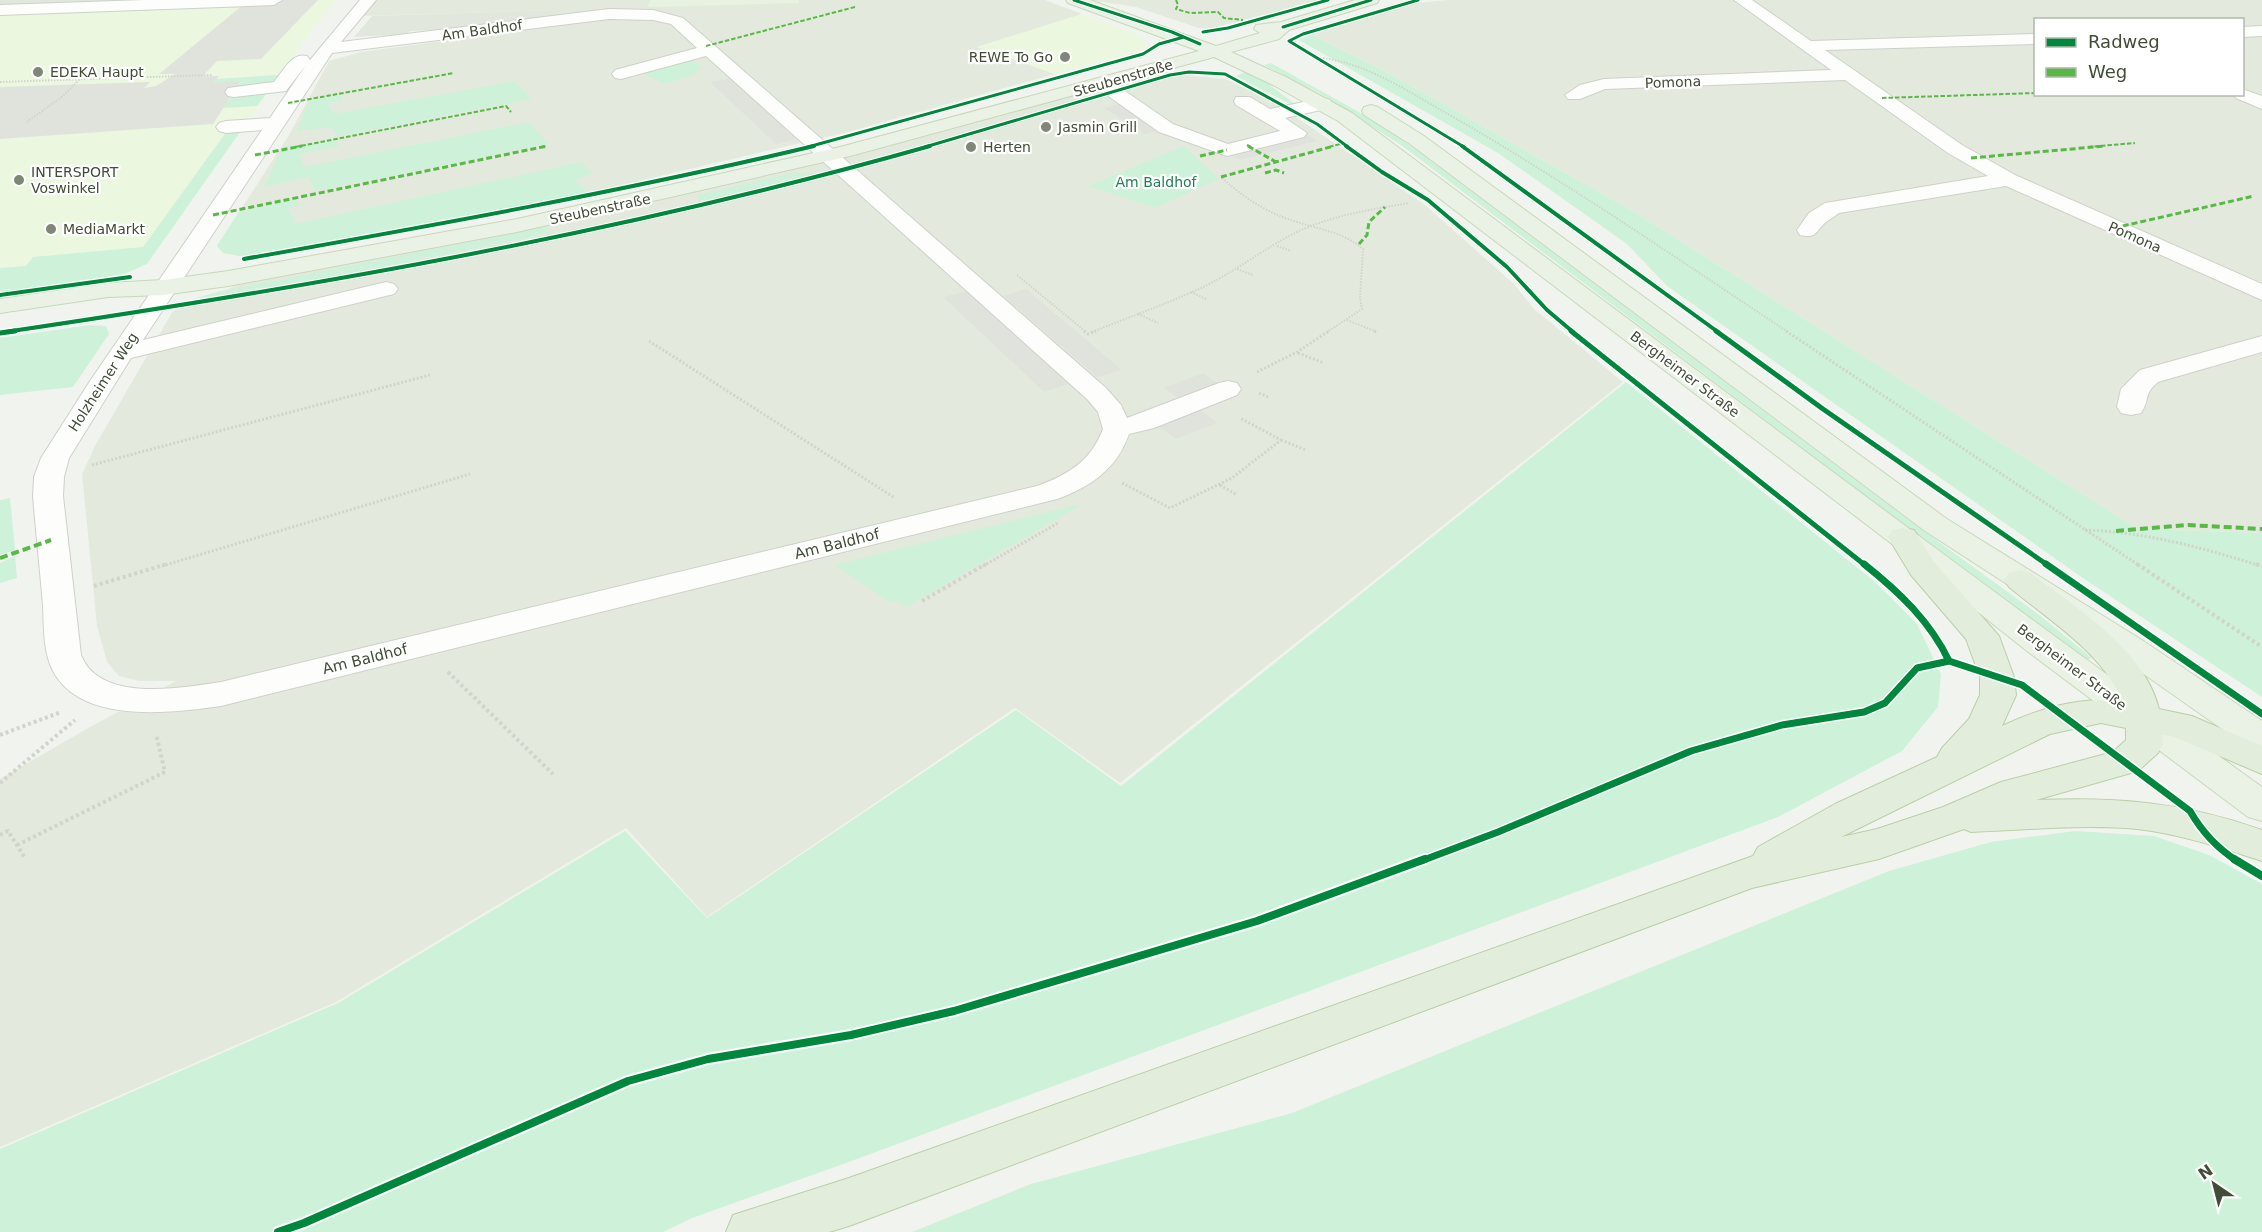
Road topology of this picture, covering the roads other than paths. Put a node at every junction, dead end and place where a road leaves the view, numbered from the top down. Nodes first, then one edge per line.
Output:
1 (274, 0) edge
2 (368, 0) edge
3 (1371, 0) edge
4 (1742, 0) edge
5 (1083, 1) edge
6 (642, 7) edge
7 (0, 10) edge
8 (407, 22) dead end
9 (1283, 27) junction
10 (2262, 31) edge
11 (2244, 32) edge
12 (2034, 39) edge
13 (388, 42) junction
14 (1243, 44) junction
15 (1211, 45) junction
16 (1806, 46) junction
17 (710, 50) junction
18 (324, 51) junction
19 (1269, 54) dead end
20 (621, 74) dead end
21 (1847, 75) junction
22 (1103, 84) junction
23 (234, 92) dead end
24 (1574, 95) dead end
25 (2244, 95) edge
26 (1329, 97) junction
27 (1243, 101) dead end
28 (1028, 102) junction
29 (2262, 104) edge
30 (1270, 116) junction
31 (278, 118) junction
32 (224, 120) dead end
33 (831, 157) junction
34 (2008, 179) junction
35 (1808, 230) dead end
36 (166, 288) junction
37 (386, 289) dead end
38 (2262, 293) edge
39 (0, 306) edge
40 (0, 323) edge
41 (2262, 344) edge
42 (122, 353) junction
43 (1216, 394) road end
44 (2131, 407) dead end
45 (1117, 429) junction
46 (1903, 537) junction
47 (2020, 580) junction
48 (148, 701) joint
49 (2142, 718) junction
50 (2262, 738) edge
51 (2262, 761) edge
52 (1946, 767) junction
53 (2262, 807) edge
54 (1957, 817) junction
55 (2262, 846) edge
56 (1747, 873) junction
57 (849, 1202) junction
58 (751, 1232) edge
59 (805, 1232) edge

1 - 7 street
2 - 18 street, Holzheimer Weg
3 - 9 main road
4 - 16 street, Pomona
5 - 15 main road, Bergheimer Straße
6 - 13 street, Am Baldhof
6 - 17 street, Am Baldhof
8 - 13 street
9 - 14 main road
9 - 15 main road
10 - 11 street
12 - 16 street
13 - 18 street, Am Baldhof
14 - 15 main road
14 - 19 main road
15 - 22 main road, Steubenstraße
15 - 26 main road, Bergheimer Straße
15 - 28 main road, Steubenstraße
16 - 21 street, Pomona
17 - 20 street
17 - 33 street, Am Baldhof
18 - 23 street
18 - 31 street, Holzheimer Weg
21 - 24 street, Pomona
21 - 34 street, Pomona
22 - 28 main road, Steubenstraße
22 - 30 street
25 - 29 street
26 - 30 street
26 - 46 main road, Bergheimer Straße
26 - 47 main road, Bergheimer Straße
27 - 30 street
28 - 33 main road, Steubenstraße
31 - 32 street
31 - 36 street, Holzheimer Weg
33 - 36 main road, Steubenstraße
33 - 45 street, Am Baldhof
34 - 35 street
34 - 38 street, Pomona
36 - 39 main road
36 - 40 main road
36 - 42 street, Holzheimer Weg
37 - 42 street
41 - 44 street
42 - 48 street, Holzheimer Weg
43 - 45 street
45 - 48 street, Am Baldhof
46 - 49 main road, Bergheimer Straße
46 - 52 highway
47 - 49 highway
47 - 50 main road, Bergheimer Straße
49 - 51 highway
49 - 52 highway
49 - 53 main road, Bergheimer Straße
49 - 54 highway
52 - 56 highway
54 - 55 highway
54 - 56 highway
56 - 57 highway
57 - 58 highway
57 - 59 highway

